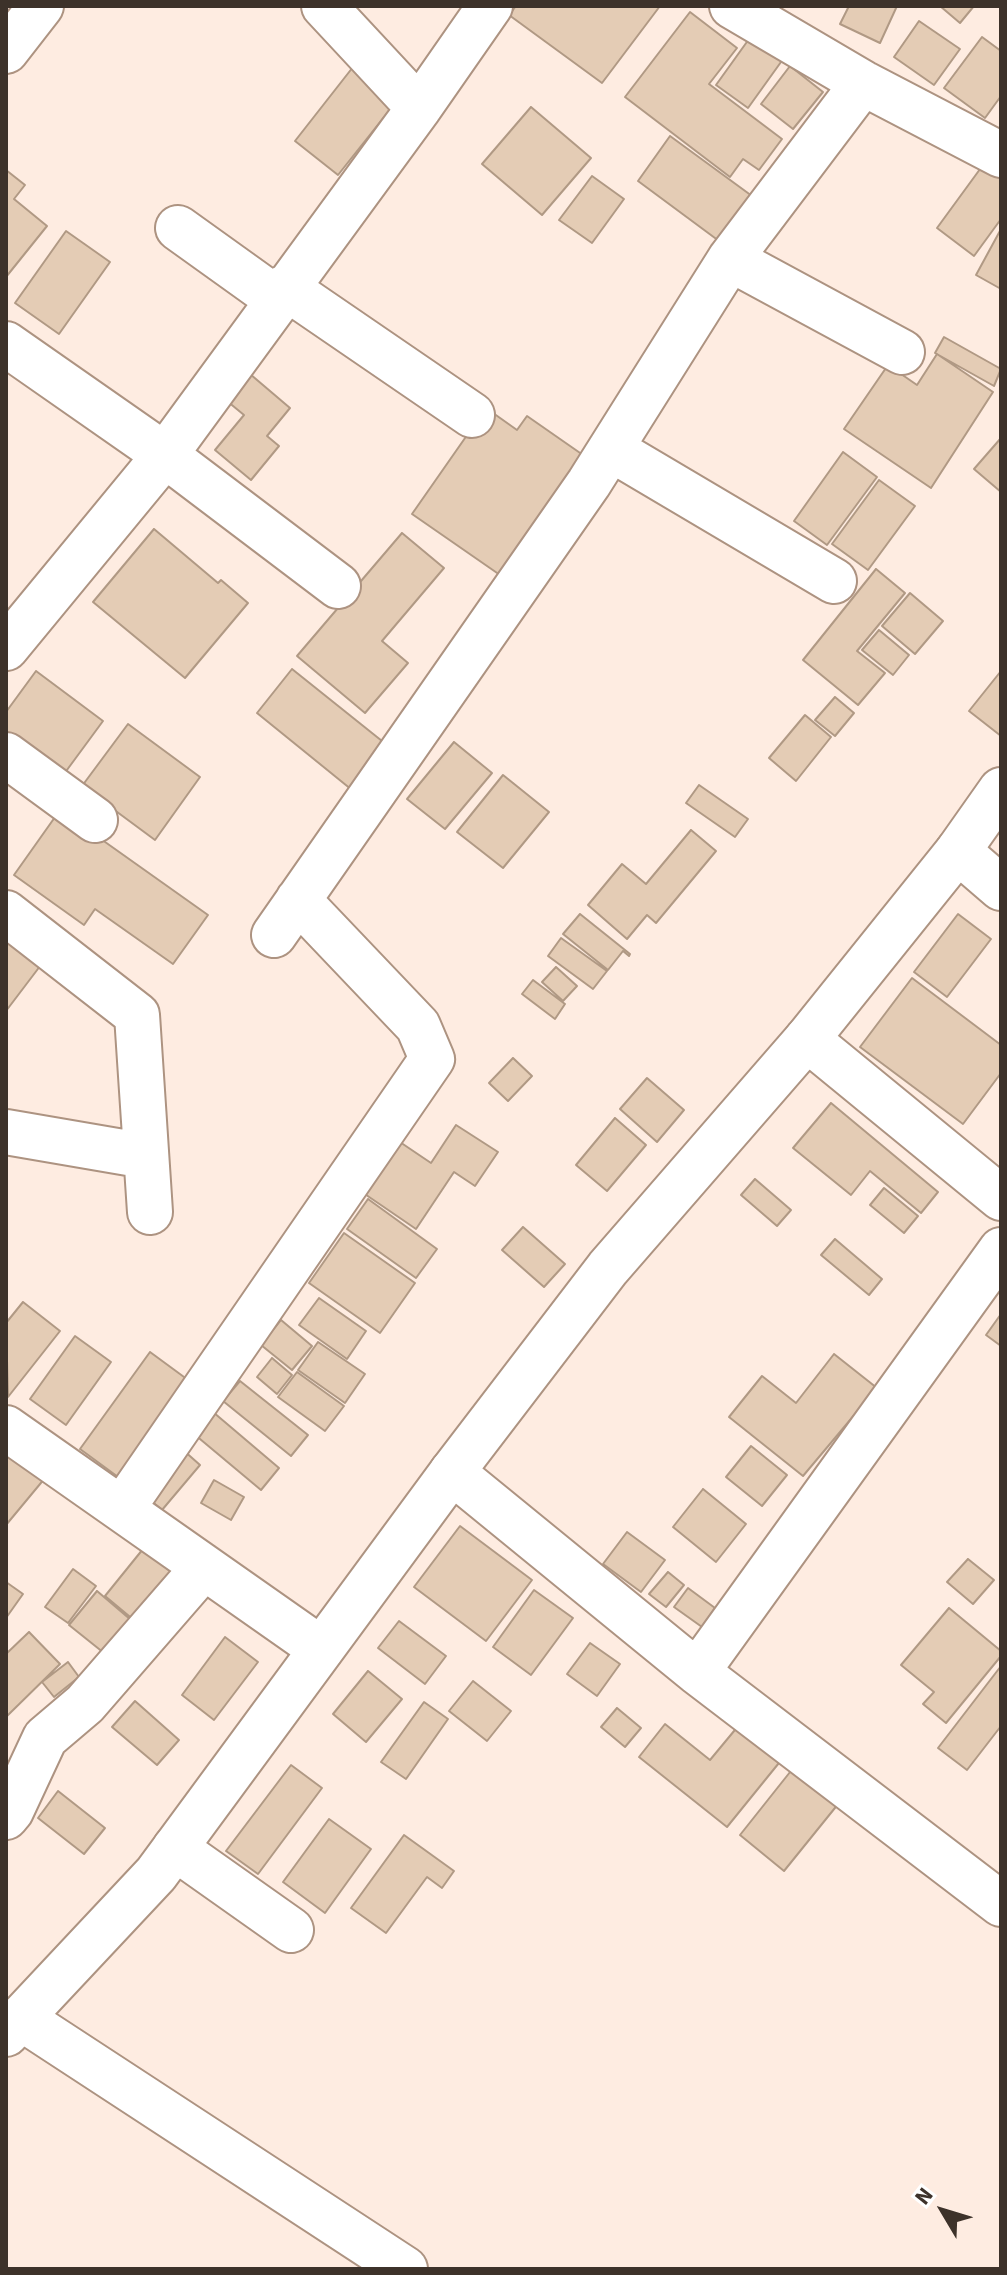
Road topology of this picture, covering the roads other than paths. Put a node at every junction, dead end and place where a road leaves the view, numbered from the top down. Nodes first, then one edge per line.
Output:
1 (324, 6) edge
2 (490, 6) edge
3 (732, 6) edge
4 (863, 83) junction
5 (419, 108) junction
6 (1001, 155) edge
7 (178, 228) dead end
8 (730, 259) junction
9 (281, 293) junction
10 (6, 344) edge
11 (902, 352) dead end
12 (472, 415) dead end
13 (611, 449) junction
14 (165, 455) junction
15 (834, 581) dead end
16 (338, 586) dead end
17 (6, 648) edge
18 (6, 755) edge
19 (1001, 790) edge
20 (95, 820) dead end
21 (958, 851) junction
22 (1001, 888) edge
23 (6, 913) edge
24 (807, 1039) junction
25 (6, 1132) edge
26 (146, 1156) junction
27 (1001, 1198) edge
28 (150, 1212) dead end
29 (1001, 1250) edge
30 (6, 1428) edge
31 (452, 1472) junction
32 (122, 1509) junction
33 (204, 1567) junction
34 (321, 1649) junction
35 (697, 1672) junction
36 (6, 1817) edge
37 (175, 1848) junction
38 (1001, 1904) edge
39 (291, 1930) dead end
40 (13, 2026) edge
41 (405, 2269) edge

1 - 5 street
2 - 5 street
3 - 4 street
4 - 6 street
4 - 8 street
5 - 9 street
7 - 9 street
8 - 11 street
8 - 13 street
9 - 12 street
9 - 14 street
10 - 14 street
13 - 15 street
13 - 32 street
14 - 16 street
14 - 17 street
18 - 20 street
19 - 21 street
21 - 22 street
21 - 24 street
23 - 26 street
24 - 27 street
24 - 31 street
25 - 26 street
26 - 28 street
29 - 35 street
30 - 32 street
31 - 34 street
31 - 35 street
32 - 33 street
33 - 34 street
33 - 36 street
34 - 37 street
35 - 38 street
37 - 39 street
37 - 40 street
40 - 41 street

